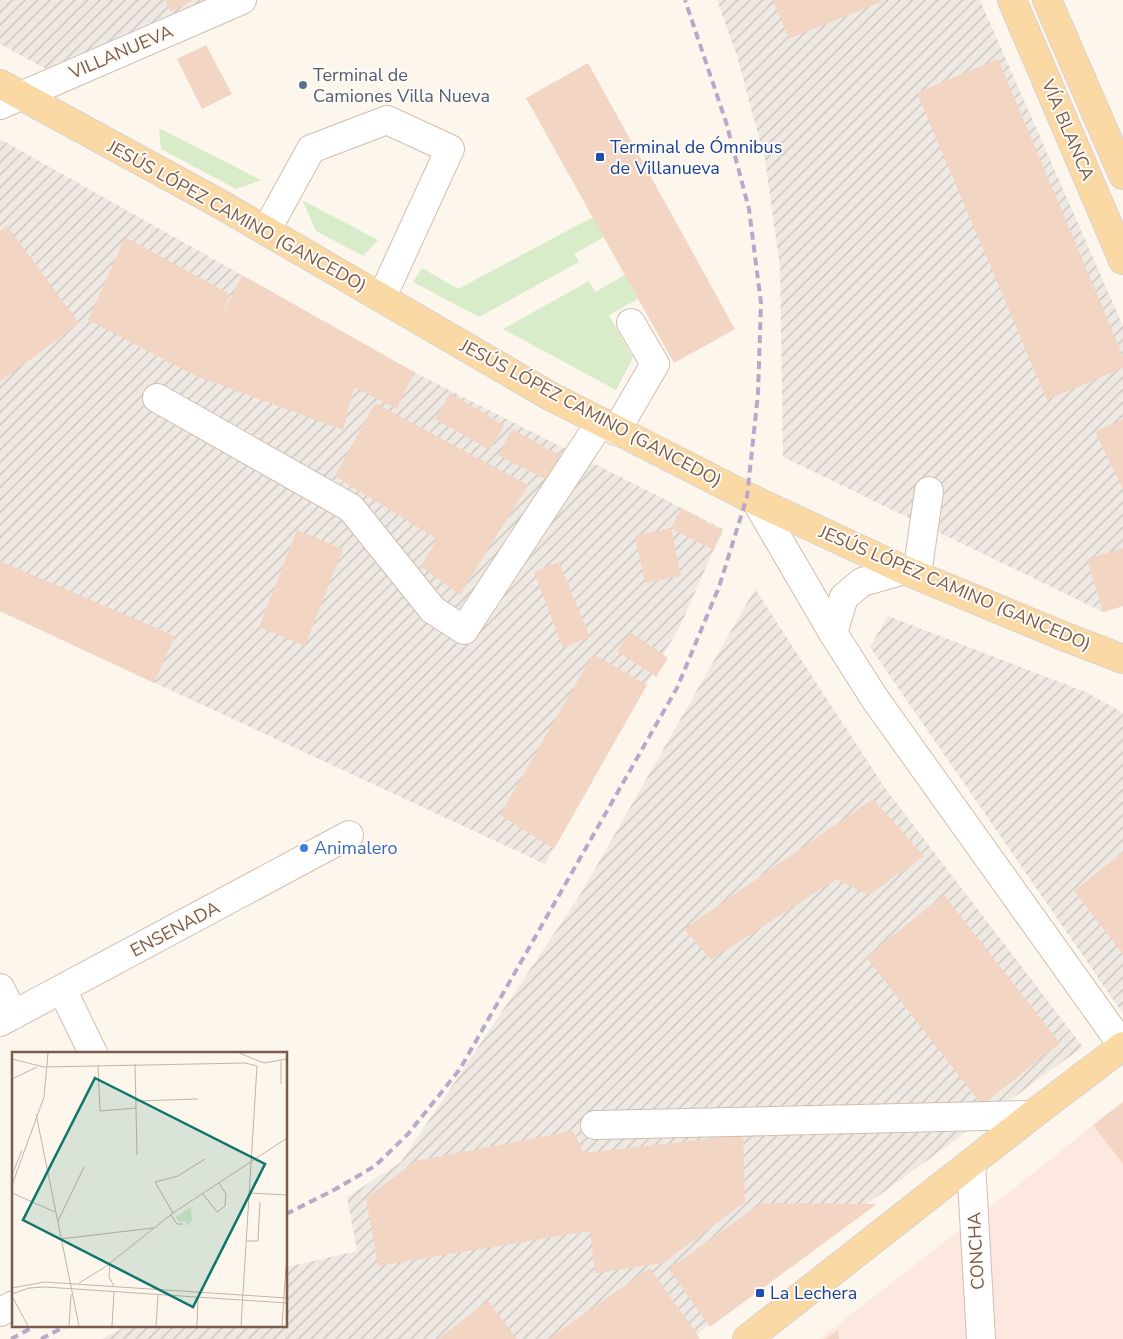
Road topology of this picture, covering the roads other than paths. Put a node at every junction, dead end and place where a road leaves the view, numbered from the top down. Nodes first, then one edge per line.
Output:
1 (1012, 0) edge
2 (1047, 0) edge
3 (233, 2) edge
4 (7, 95) edge
5 (1123, 175) edge
6 (266, 231) junction
7 (1123, 260) edge
8 (382, 297) junction
9 (631, 323) dead end
10 (157, 398) dead end
11 (608, 427) junction
12 (929, 491) dead end
13 (756, 501) junction
14 (911, 572) junction
15 (833, 633) junction
16 (1119, 655) edge
17 (349, 835) dead end
18 (0, 988) edge
19 (62, 989) junction
20 (7, 1018) edge
21 (1123, 1046) edge
22 (92, 1052) edge
23 (1032, 1115) junction
24 (595, 1125) dead end
25 (971, 1164) junction
26 (12, 1305) edge
27 (0, 1312) edge
28 (747, 1339) edge
29 (981, 1339) edge

1 - 7 main road, VÍA BLANCA
2 - 5 main road, VÍA BLANCA
3 - 4 street, VILLANUEVA
4 - 6 main road, JESÚS LÓPEZ CAMINO (GANCEDO)
6 - 8 main road, JESÚS LÓPEZ CAMINO (GANCEDO)
6 - 8 street
8 - 11 main road, JESÚS LÓPEZ CAMINO (GANCEDO)
9 - 11 street
10 - 11 street
11 - 13 main road, JESÚS LÓPEZ CAMINO (GANCEDO)
12 - 14 street
13 - 14 main road, JESÚS LÓPEZ CAMINO (GANCEDO)
13 - 15 street
14 - 15 street
14 - 16 main road, JESÚS LÓPEZ CAMINO (GANCEDO)
15 - 21 street
17 - 19 street, ENSENADA
18 - 20 street
19 - 20 street, ENSENADA
19 - 22 street
21 - 23 main road
23 - 24 street
23 - 25 main road
25 - 28 main road
25 - 29 street, CONCHA
26 - 27 street

